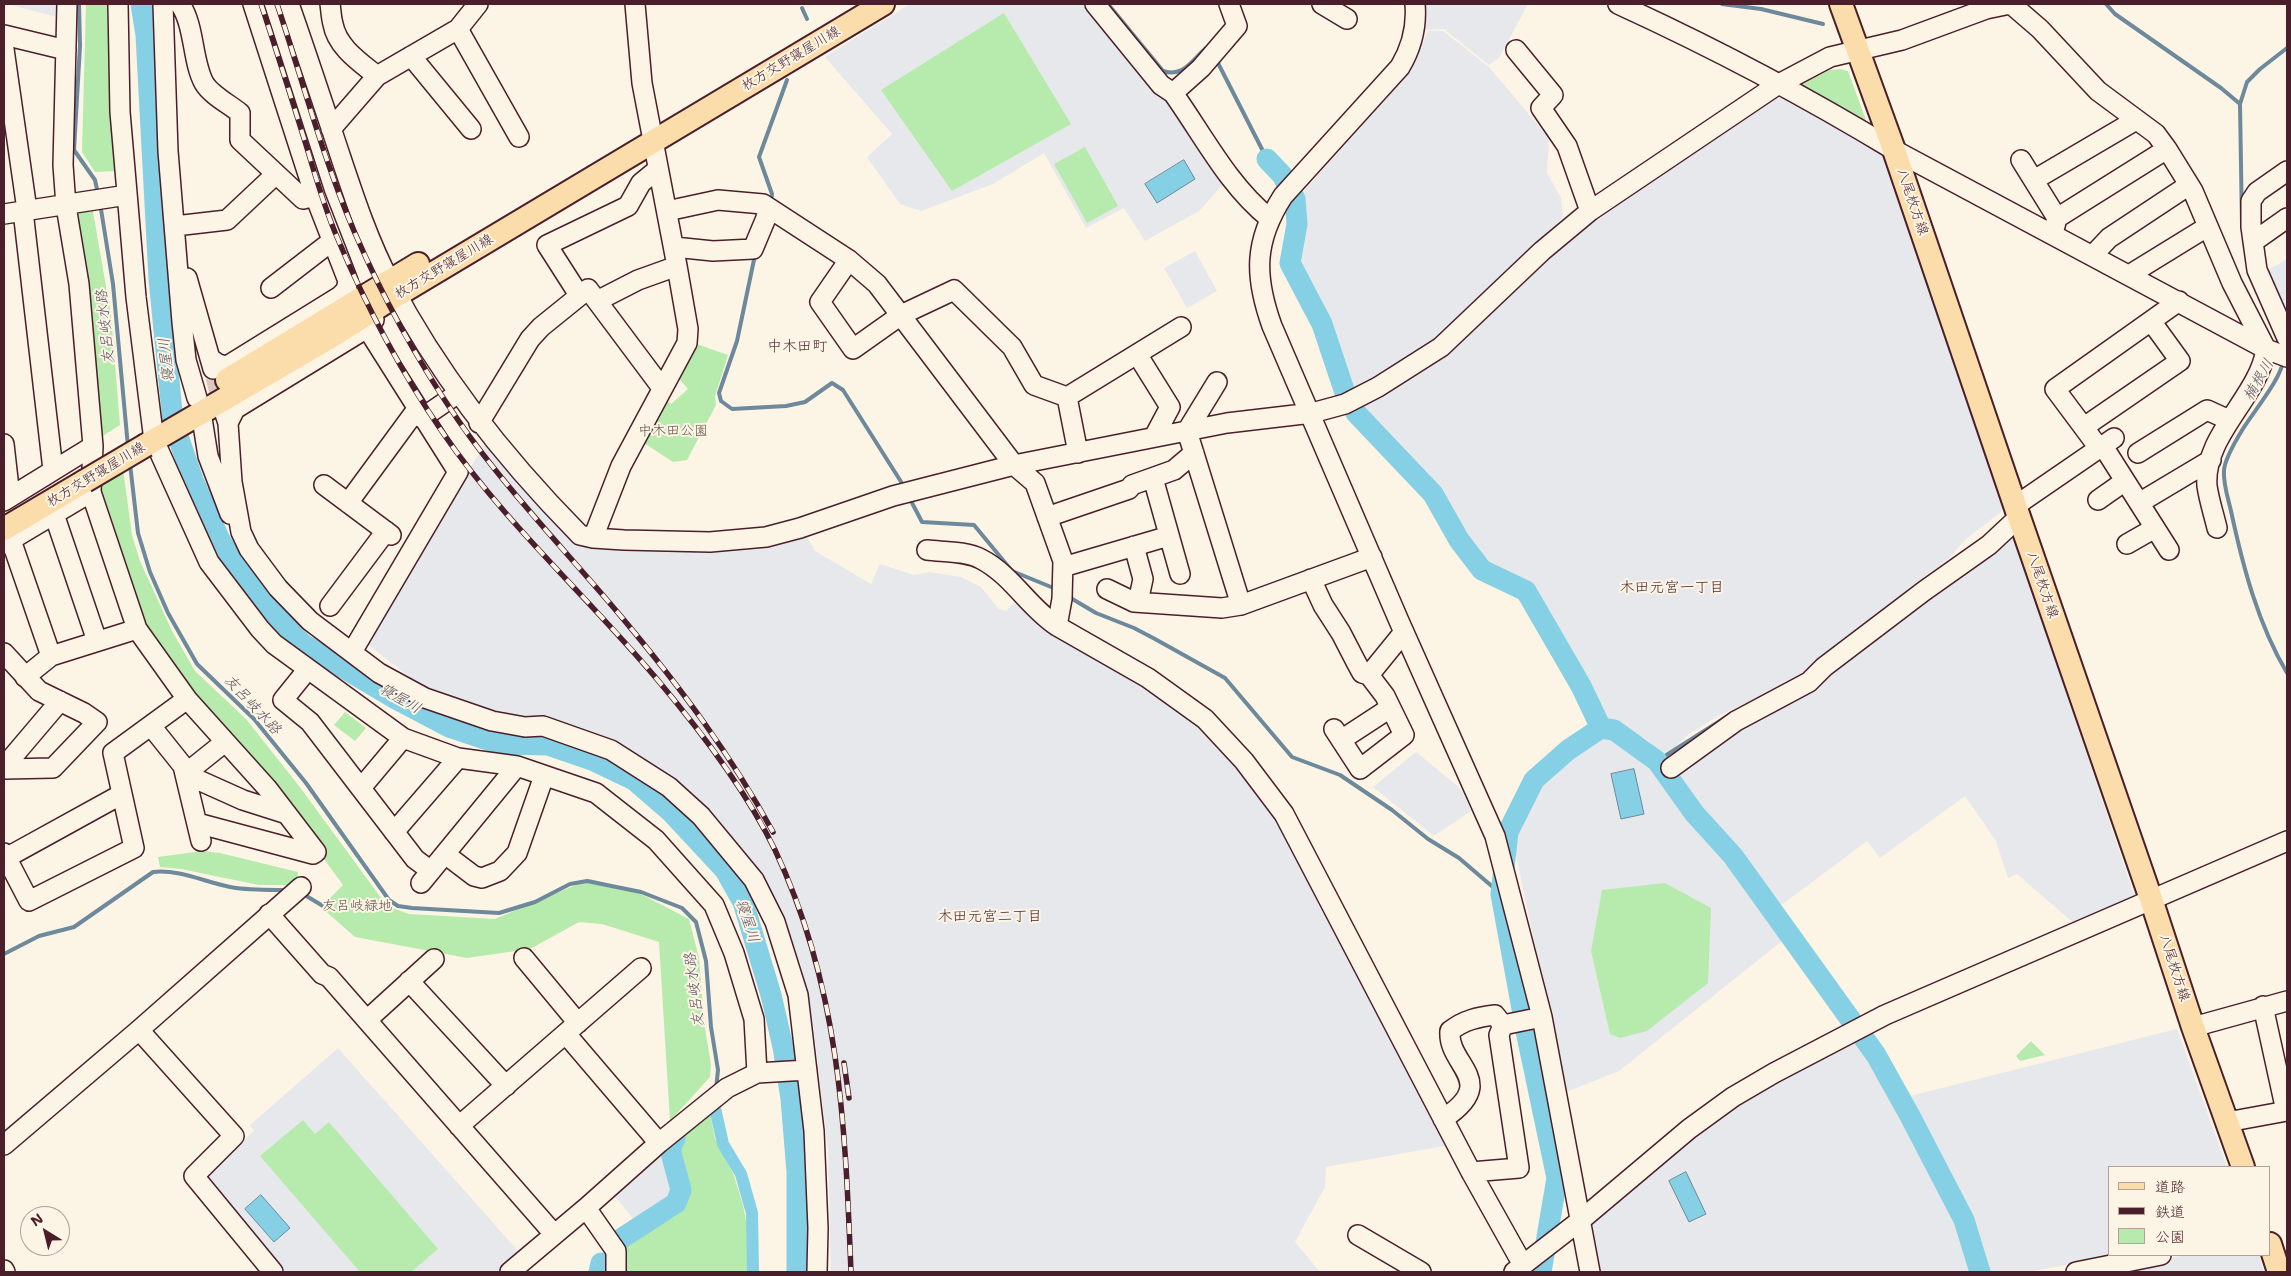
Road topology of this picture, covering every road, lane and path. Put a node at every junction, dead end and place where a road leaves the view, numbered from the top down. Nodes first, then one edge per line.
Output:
1 (67, 4) edge
2 (118, 4) edge
3 (163, 4) edge
4 (253, 4) edge
5 (289, 4) edge
6 (330, 4) edge
7 (634, 4) edge
8 (858, 4) edge
9 (883, 4) edge
10 (1096, 4) edge
11 (1229, 4) edge
12 (1322, 4) edge
13 (1415, 4) edge
14 (1618, 4) edge
15 (1841, 4) edge
16 (2011, 4) edge
17 (473, 5) edge
18 (184, 6) edge
19 (1346, 19) dead end
20 (458, 28) junction
21 (4, 35) edge
22 (4, 49) edge
23 (66, 50) junction
24 (1516, 50) dead end
25 (1857, 51) junction
26 (411, 56) junction
27 (376, 76) junction
28 (1777, 85) junction
29 (1173, 93) junction
30 (2136, 120) junction
31 (331, 129) junction
32 (471, 129) dead end
33 (653, 136) junction
34 (520, 137) dead end
35 (2167, 149) junction
36 (1894, 150) junction
37 (2021, 160) dead end
38 (658, 169) junction
39 (2287, 171) edge
40 (276, 174) junction
41 (2034, 180) junction
42 (2189, 185) junction
43 (127, 195) junction
44 (314, 196) junction
45 (66, 206) junction
46 (769, 208) junction
47 (25, 211) junction
48 (667, 211) junction
49 (1590, 211) junction
50 (4, 214) edge
51 (1269, 218) junction
52 (2287, 218) edge
53 (2055, 226) junction
54 (2207, 228) junction
55 (176, 233) junction
56 (332, 241) junction
57 (2253, 242) junction
58 (674, 247) junction
59 (2093, 256) junction
60 (849, 260) junction
61 (677, 266) junction
62 (2129, 275) junction
63 (271, 288) dead end
64 (393, 288) junction
65 (588, 298) junction
66 (2179, 301) junction
67 (902, 315) junction
68 (2151, 321) junction
69 (1181, 326) dead end
70 (366, 328) junction
71 (2281, 351) edge
72 (1137, 354) junction
73 (210, 358) junction
74 (215, 376) tunnel mouth
75 (1218, 382) dead end
76 (662, 388) junction
77 (457, 394) junction
78 (1067, 397) junction
79 (197, 406) junction
80 (420, 414) junction
81 (1312, 414) junction
82 (2229, 420) junction
83 (479, 423) junction
84 (2084, 427) junction
85 (1187, 431) junction
86 (151, 433) junction
87 (1154, 438) junction
88 (4, 444) edge
89 (2105, 444) junction
90 (1078, 452) junction
91 (1194, 453) junction
92 (2138, 453) dead end
93 (2211, 460) junction
94 (1014, 465) junction
95 (53, 470) junction
96 (88, 471) junction
97 (1153, 478) junction
98 (2125, 481) junction
99 (324, 485) dead end
100 (2098, 500) dead end
101 (348, 503) junction
102 (2139, 503) junction
103 (6, 504) edge
104 (2017, 512) junction
105 (54, 514) junction
106 (1046, 517) junction
107 (2155, 528) junction
108 (2217, 528) dead end
109 (241, 532) junction
110 (1169, 536) junction
111 (6, 538) edge
112 (593, 538) junction
113 (2128, 544) dead end
114 (1134, 546) junction
115 (927, 550) dead end
116 (2169, 550) dead end
117 (1372, 557) junction
118 (1062, 567) junction
119 (1180, 574) dead end
120 (1311, 580) junction
121 (1107, 589) dead end
122 (1138, 602) junction
123 (1241, 605) junction
124 (330, 606) dead end
125 (1058, 626) junction
126 (137, 629) junction
127 (1404, 632) junction
128 (97, 641) junction
129 (352, 652) junction
130 (4, 653) edge
131 (51, 656) junction
132 (308, 669) junction
133 (25, 676) junction
134 (1369, 676) junction
135 (187, 699) junction
136 (60, 701) junction
137 (1390, 708) junction
138 (151, 726) junction
139 (403, 738) junction
140 (225, 742) junction
141 (458, 758) junction
142 (517, 766) junction
143 (4, 768) edge
144 (1671, 768) dead end
145 (185, 774) junction
146 (544, 776) junction
147 (361, 788) junction
148 (122, 794) junction
149 (287, 814) junction
150 (394, 832) junction
151 (2287, 841) edge
152 (445, 854) junction
153 (5, 857) edge
154 (301, 887) dead end
155 (2151, 898) junction
156 (269, 914) junction
157 (524, 958) dead end
158 (434, 959) dead end
159 (641, 968) dead end
160 (409, 981) junction
161 (2287, 1000) edge
162 (2263, 1006) junction
163 (1542, 1017) junction
164 (367, 1020) junction
165 (1503, 1025) junction
166 (2193, 1027) junction
167 (572, 1029) junction
168 (139, 1030) junction
169 (807, 1070) junction
170 (757, 1074) junction
171 (506, 1086) junction
172 (2287, 1111) edge
173 (1443, 1118) junction
174 (2227, 1122) junction
175 (459, 1126) junction
176 (659, 1143) junction
177 (4, 1145) edge
178 (2243, 1166) edge
179 (1471, 1172) junction
180 (586, 1208) junction
181 (1582, 1220) junction
182 (554, 1234) junction
183 (1358, 1236) dead end
184 (2271, 1247) edge
185 (2156, 1256) edge
186 (1519, 1269) edge
187 (273, 1272) edge
188 (510, 1272) edge
189 (616, 1272) edge
190 (817, 1272) edge
191 (1421, 1272) edge
192 (1590, 1272) edge
193 (2076, 1272) edge
194 (2279, 1272) edge

1 - 23 street
2 - 43 street
3 - 55 street
4 - 44 street
5 - 31 street
6 - 27 street
7 - 33 street
8 - 33 main road, 枚方交野寝屋川線
9 - 33 main road, 枚方交野寝屋川線
10 - 29 street
11 - 29 street
12 - 19 street
13 - 51 street
14 - 28 street
15 - 25 main road, 八尾枚方線
16 - 25 street
16 - 30 street
17 - 20 street
18 - 40 street
20 - 26 street
20 - 34 street
21 - 23 street
22 - 47 street
23 - 45 street
24 - 49 street
25 - 28 street
25 - 36 main road, 八尾枚方線
26 - 27 street
26 - 32 street
27 - 31 street
28 - 36 street
28 - 49 street
29 - 51 street
30 - 35 street
30 - 41 street
31 - 64 street
33 - 38 street
33 - 64 main road, 枚方交野寝屋川線
35 - 42 street
35 - 53 street
36 - 53 street
36 - 104 main road, 八尾枚方線
37 - 41 street
38 - 48 street
38 - 65 street
39 - 57 street
40 - 44 street
40 - 55 street
41 - 53 street
42 - 54 street
42 - 59 street
43 - 45 street
43 - 86 street
44 - 56 street
45 - 47 street
45 - 96 street
46 - 48 street
46 - 58 street
46 - 60 street
47 - 50 street
47 - 95 street
48 - 58 street
49 - 81 street
51 - 81 street
52 - 57 street
53 - 59 street
54 - 62 street
54 - 71 street
55 - 73 street
55 - 79 street
56 - 63 street
56 - 73 street
57 - 71 street
58 - 61 street
59 - 62 street
60 - 67 street
60 - 67 street
61 - 65 street
61 - 76 street
62 - 66 street
64 - 70 street
64 - 77 street
64 - 79 main road, 枚方交野寝屋川線
65 - 76 street
65 - 83 street
66 - 68 street
66 - 71 street
67 - 78 street
67 - 94 street
68 - 84 street
68 - 84 street
69 - 72 street
70 - 80 street
70 - 109 street
71 - 82 street
72 - 78 street
72 - 87 street
73 - 74 street
75 - 85 street
76 - 112 street
77 - 80 street
77 - 83 street
78 - 90 street
79 - 86 main road, 枚方交野寝屋川線
79 - 109 street
80 - 101 street
80 - 129 street
81 - 85 street
81 - 117 street
82 - 92 street
82 - 93 street
83 - 112 street
84 - 89 street
85 - 87 street
85 - 91 street
86 - 96 main road, 枚方交野寝屋川線, bridge
86 - 132 street
87 - 90 street
88 - 103 street
89 - 98 street
89 - 104 street
90 - 94 street
91 - 97 street
91 - 123 street
93 - 102 street
93 - 108 street
94 - 106 street
94 - 112 street
95 - 96 street
95 - 103 street
96 - 103 main road, 枚方交野寝屋川線
96 - 105 street
96 - 111 main road, 枚方交野寝屋川線
96 - 126 street
97 - 106 street
97 - 110 street
98 - 100 street
98 - 102 street
99 - 101 street
101 - 124 street
102 - 107 street
104 - 144 street
104 - 155 main road, 八尾枚方線
105 - 111 street
105 - 128 street
106 - 118 street
107 - 113 street
107 - 116 street
109 - 129 street
110 - 114 street
110 - 119 street
111 - 131 street
114 - 118 street
114 - 122 street
115 - 125 street
117 - 120 street
117 - 127 street
118 - 125 street
120 - 123 street
120 - 134 street
121 - 122 street
122 - 123 street
125 - 173 street
126 - 128 street
126 - 135 street
127 - 134 street
127 - 163 street
128 - 131 street
129 - 169 street
130 - 133 street
131 - 133 street
132 - 139 street
132 - 147 street
133 - 136 street
134 - 137 street
135 - 138 street
135 - 140 street
136 - 143 street
136 - 143 street
137 - 137 street
138 - 145 street
138 - 148 street
139 - 141 street
139 - 147 street
140 - 145 street
140 - 149 street
141 - 142 street
141 - 150 street
142 - 146 street
142 - 152 street
145 - 149 street
145 - 149 street
146 - 152 street
146 - 170 street
147 - 150 street
148 - 153 street
148 - 153 street
150 - 152 street
151 - 155 street
154 - 156 street
155 - 166 main road, 八尾枚方線
155 - 181 street
156 - 164 street
156 - 168 street
157 - 167 street
158 - 160 street
159 - 167 street
160 - 164 street
160 - 171 street
161 - 162 street
162 - 166 street
162 - 172 street
163 - 165 street
163 - 181 street
164 - 175 street
165 - 173 street
165 - 179 street
166 - 174 main road, 八尾枚方線
167 - 171 street
167 - 176 street
168 - 177 street
168 - 187 street
169 - 170 street
169 - 190 street
170 - 176 street
171 - 175 street
172 - 174 street
173 - 179 street
174 - 178 main road, 八尾枚方線
175 - 182 street
176 - 180 street
179 - 186 street
180 - 182 street
180 - 189 street
181 - 186 street
181 - 192 street
182 - 188 street
183 - 191 street
184 - 194 main road
185 - 193 street

